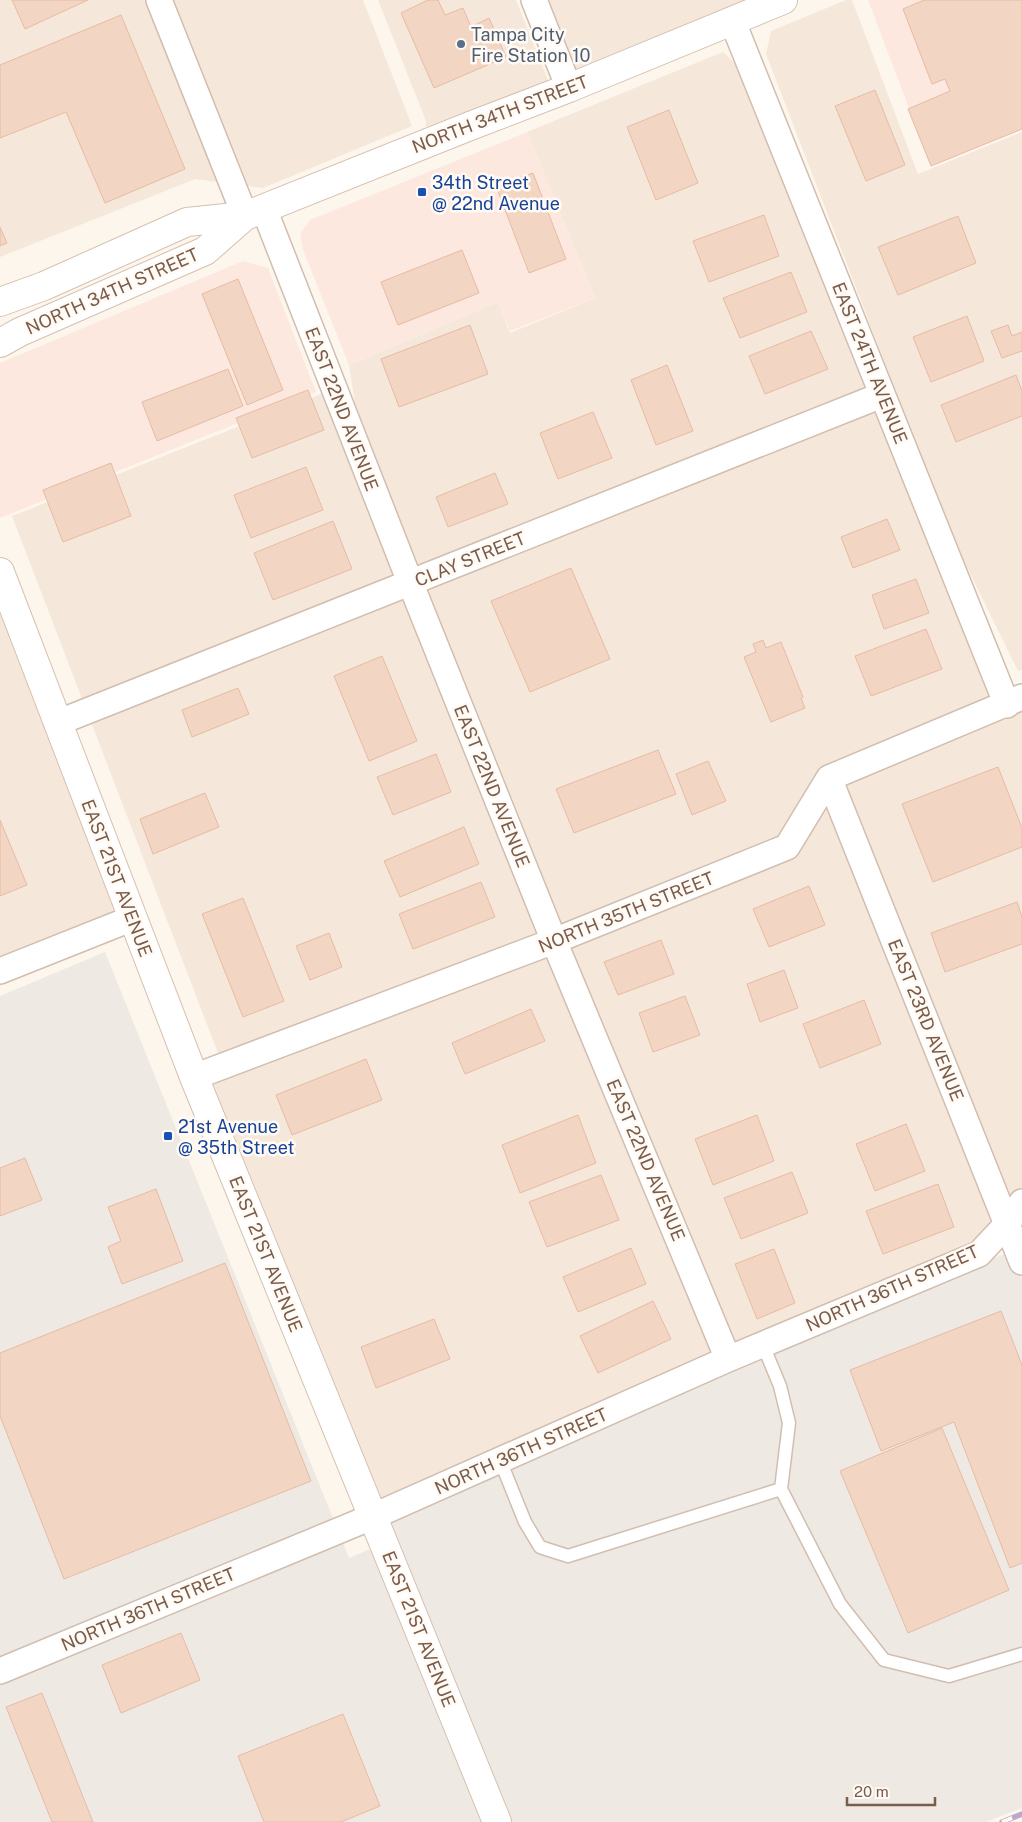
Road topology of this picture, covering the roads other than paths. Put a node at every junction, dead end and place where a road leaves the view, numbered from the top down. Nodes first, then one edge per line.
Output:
1 (159, 0) edge
2 (534, 0) edge
3 (783, 0) edge
4 (732, 20) junction
5 (569, 88) junction
6 (255, 212) junction
7 (0, 302) edge
8 (0, 343) edge
9 (882, 395) junction
10 (0, 572) edge
11 (410, 582) junction
12 (1014, 701) edge
13 (57, 723) junction
14 (829, 778) junction
15 (133, 918) junction
16 (554, 941) junction
17 (0, 971) edge
18 (194, 1077) junction
19 (1022, 1202) edge
20 (1007, 1224) junction
21 (1022, 1262) edge
22 (762, 1345) junction
23 (728, 1359) junction
24 (500, 1460) junction
25 (781, 1490) junction
26 (374, 1516) junction
27 (1022, 1654) edge
28 (0, 1671) edge
29 (497, 1822) edge

1 - 6 street, EAST 22ND AVENUE
2 - 5 street
3 - 4 street, NORTH 34TH STREET
4 - 5 street, NORTH 34TH STREET
4 - 9 street, EAST 24TH AVENUE
5 - 6 street, NORTH 34TH STREET
6 - 7 street, NORTH 34TH STREET
6 - 8 street, NORTH 34TH STREET
6 - 11 street, EAST 22ND AVENUE
9 - 11 street, CLAY STREET
9 - 12 street, EAST 24TH AVENUE
10 - 13 street, EAST 21ST AVENUE
11 - 13 street, CLAY STREET
11 - 16 street, EAST 22ND AVENUE
12 - 14 street
13 - 15 street, EAST 21ST AVENUE
14 - 16 street, NORTH 35TH STREET
14 - 20 street, EAST 23RD AVENUE
15 - 17 street
15 - 18 street, EAST 21ST AVENUE
16 - 18 street, NORTH 35TH STREET
16 - 23 street, EAST 22ND AVENUE
18 - 26 street, EAST 21ST AVENUE
19 - 20 street, NORTH 36TH STREET
20 - 21 street, EAST 23RD AVENUE
20 - 22 street, NORTH 36TH STREET
22 - 23 street, NORTH 36TH STREET
22 - 25 lane
23 - 24 street, NORTH 36TH STREET
24 - 25 lane
24 - 26 street, NORTH 36TH STREET
25 - 27 lane
26 - 28 street, NORTH 36TH STREET
26 - 29 street, EAST 21ST AVENUE

